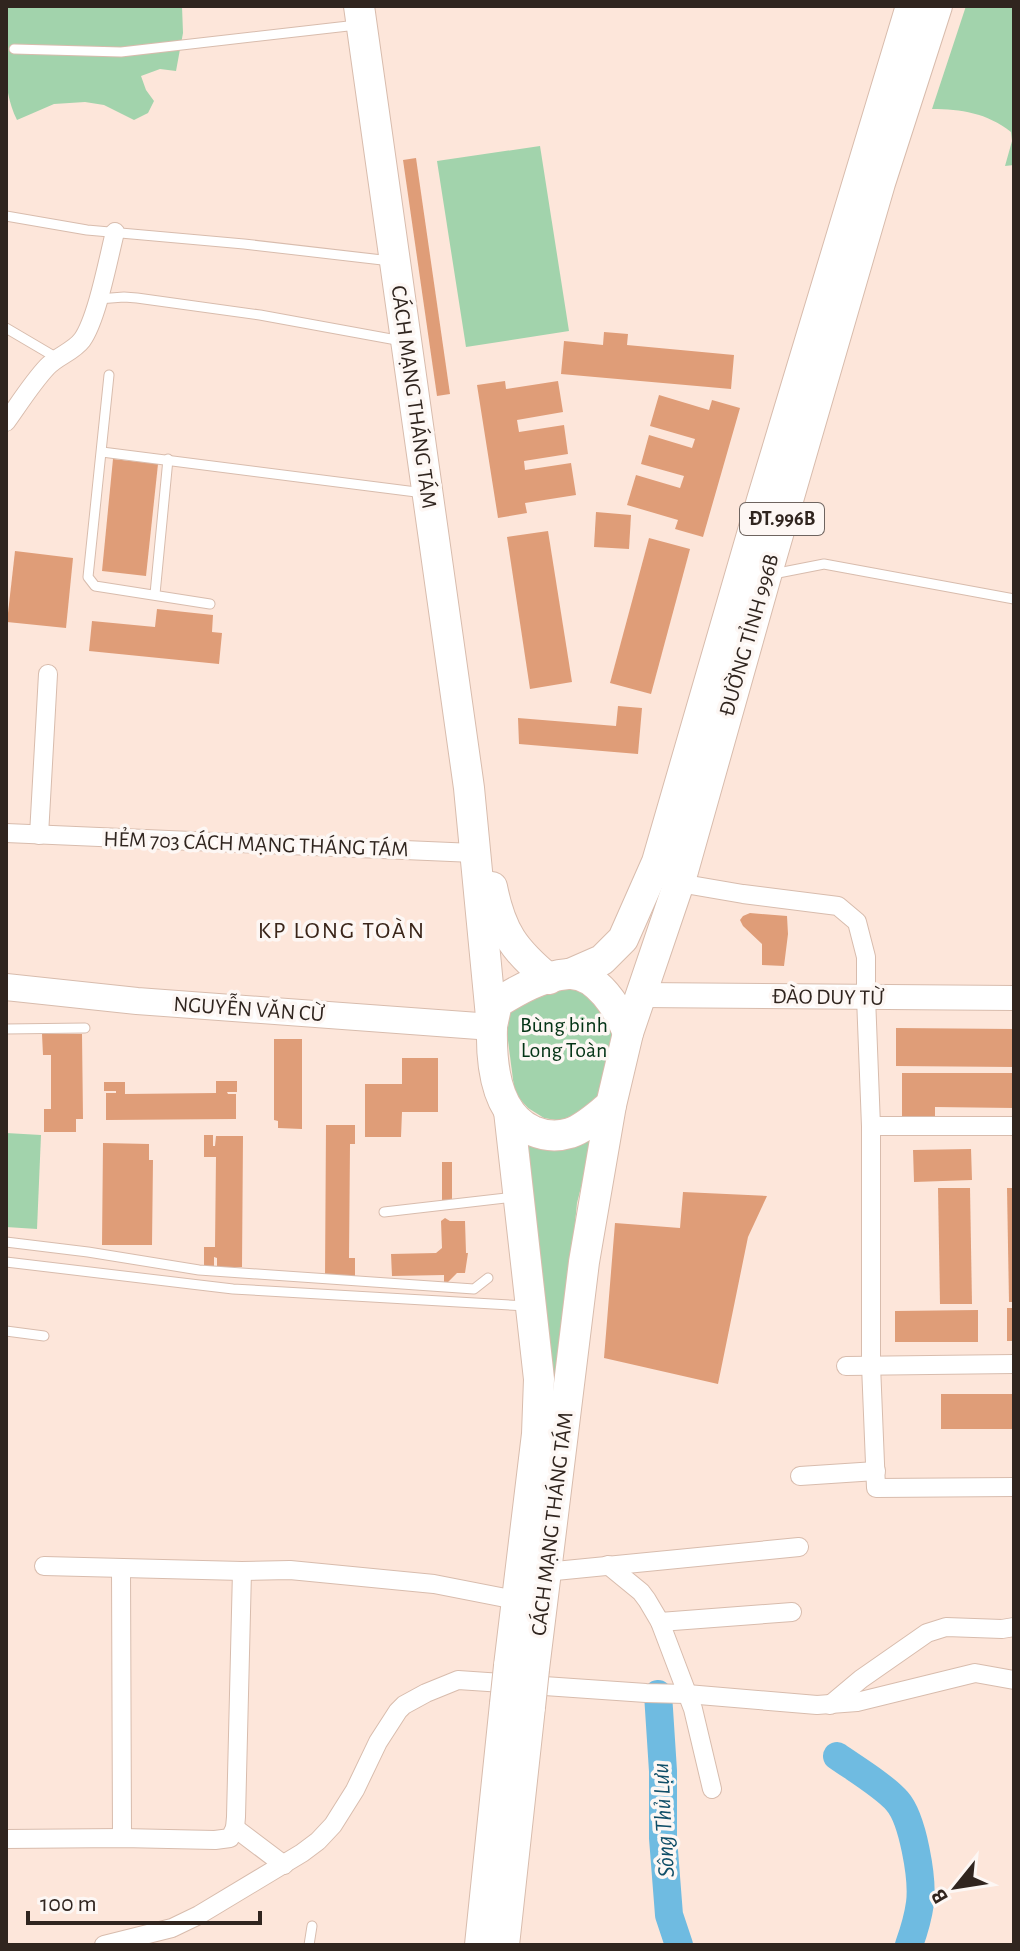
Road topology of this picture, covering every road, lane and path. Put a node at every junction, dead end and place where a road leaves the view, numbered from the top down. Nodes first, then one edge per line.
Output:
1 (911, 6) edge
2 (937, 6) edge
3 (360, 15) edge
4 (14, 49) dead end
5 (870, 178) junction
6 (6, 216) edge
7 (115, 232) junction
8 (394, 261) junction
9 (98, 299) junction
10 (6, 328) edge
11 (405, 342) junction
12 (57, 358) junction
13 (109, 375) dead end
14 (6, 422) edge
15 (102, 452) junction
16 (168, 459) junction
17 (429, 494) junction
18 (766, 576) junction
19 (155, 594) junction
20 (1014, 599) edge
21 (210, 604) dead end
22 (48, 674) dead end
23 (469, 788) junction
24 (6, 833) edge
25 (39, 835) junction
26 (474, 853) junction
27 (673, 872) junction
28 (559, 976) junction
29 (6, 987) edge
30 (641, 995) junction
31 (866, 997) junction
32 (1014, 998) edge
33 (494, 1015) junction
34 (85, 1028) dead end
35 (6, 1029) edge
36 (628, 1033) junction
37 (611, 1105) junction
38 (509, 1111) junction
39 (871, 1126) junction
40 (1014, 1126) edge
41 (520, 1197) junction
42 (384, 1212) dead end
43 (6, 1242) edge
44 (6, 1262) edge
45 (488, 1278) dead end
46 (530, 1306) junction
47 (6, 1331) edge
48 (44, 1336) dead end
49 (1014, 1364) edge
50 (871, 1365) junction
51 (846, 1366) dead end
52 (876, 1471) junction
53 (800, 1476) dead end
54 (1014, 1487) edge
55 (799, 1547) dead end
56 (608, 1565) junction
57 (44, 1566) dead end
58 (121, 1568) junction
59 (242, 1571) junction
60 (545, 1572) junction
61 (516, 1600) junction
62 (792, 1612) dead end
63 (660, 1622) junction
64 (1014, 1627) edge
65 (522, 1667) junction
66 (1014, 1680) edge
67 (687, 1694) junction
68 (517, 1705) junction
69 (830, 1705) junction
70 (712, 1789) dead end
71 (235, 1828) junction
72 (122, 1838) junction
73 (6, 1839) edge
74 (284, 1865) junction
75 (312, 1926) dead end
76 (104, 1945) edge
77 (309, 1945) edge
78 (480, 1945) edge
79 (504, 1945) edge

1 - 5 main road, ĐƯỜNG TỈNH 996B / ĐT.996B
2 - 5 main road, ĐƯỜNG TỈNH 996B / ĐT.996B
3 - 4 lane
3 - 8 main road, CÁCH MẠNG THÁNG TÁM
5 - 18 main road, ĐƯỜNG TỈNH 996B / ĐT.996B
5 - 27 main road, ĐƯỜNG TỈNH 996B / ĐT.996B
6 - 7 lane
7 - 8 lane
7 - 9 street
8 - 11 main road, CÁCH MẠNG THÁNG TÁM
9 - 11 lane
9 - 12 street
10 - 12 lane
11 - 17 main road, CÁCH MẠNG THÁNG TÁM
12 - 14 street
13 - 15 lane
15 - 16 lane
15 - 19 lane
16 - 17 lane
16 - 19 lane
17 - 23 main road, CÁCH MẠNG THÁNG TÁM
18 - 20 lane
18 - 27 main road, ĐƯỜNG TỈNH 996B / ĐT.996B
19 - 21 lane
22 - 25 street
23 - 26 main road, CÁCH MẠNG THÁNG TÁM
23 - 28 main road, CÁCH MẠNG THÁNG TÁM
24 - 25 street, HẺM 703 CÁCH MẠNG THÁNG TÁM
25 - 26 street, HẺM 703 CÁCH MẠNG THÁNG TÁM
26 - 33 main road, CÁCH MẠNG THÁNG TÁM
27 - 28 main road, ĐƯỜNG TỈNH 996B / ĐT.996B
27 - 30 main road, ĐƯỜNG TỈNH 996B / ĐT.996B
27 - 31 street
28 - 33 main road
28 - 36 main road
29 - 33 main road, NGUYỄN VĂN CỪ
30 - 31 street, ĐÀO DUY TỪ
30 - 36 main road, ĐƯỜNG TỈNH 996B / ĐT.996B
31 - 32 street, ĐÀO DUY TỪ
31 - 39 street
33 - 38 main road
34 - 35 lane
36 - 37 main road
37 - 38 main road
37 - 60 main road, CÁCH MẠNG THÁNG TÁM
38 - 41 main road, CÁCH MẠNG THÁNG TÁM
39 - 40 street
39 - 50 street
41 - 42 lane
41 - 46 main road, CÁCH MẠNG THÁNG TÁM
43 - 45 lane
44 - 46 lane
46 - 61 main road, CÁCH MẠNG THÁNG TÁM
47 - 48 lane
49 - 50 street
50 - 51 street
50 - 52 street
52 - 53 street
52 - 54 street
55 - 56 street
56 - 60 street
56 - 63 street
57 - 58 street
58 - 59 street
58 - 72 street
59 - 61 street
59 - 71 street
60 - 65 main road, CÁCH MẠNG THÁNG TÁM
61 - 65 main road, CÁCH MẠNG THÁNG TÁM
62 - 63 street
63 - 67 street
64 - 69 street
65 - 68 main road, CÁCH MẠNG THÁNG TÁM, bridge
66 - 69 street
67 - 69 street
67 - 70 street
67 - 74 street
68 - 78 main road, CÁCH MẠNG THÁNG TÁM
68 - 79 main road, CÁCH MẠNG THÁNG TÁM
71 - 72 street
71 - 74 street
72 - 73 street
74 - 76 street
75 - 77 lane

